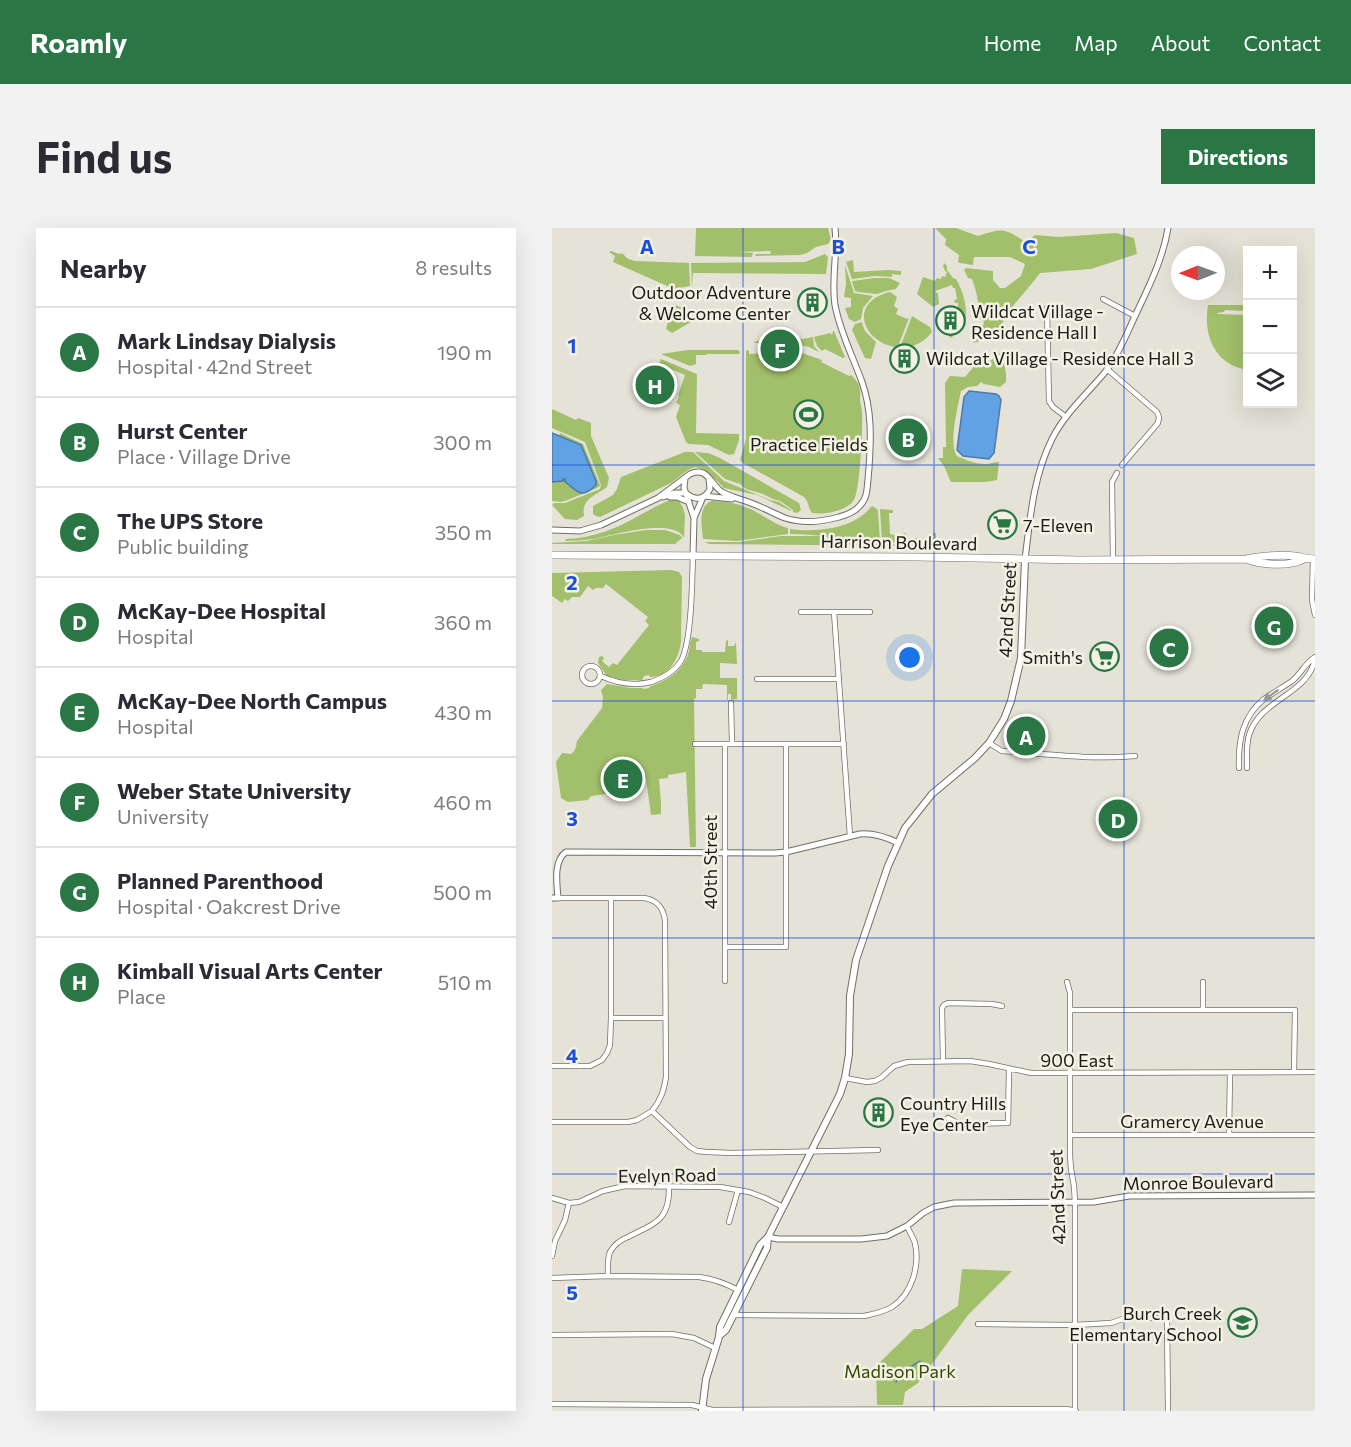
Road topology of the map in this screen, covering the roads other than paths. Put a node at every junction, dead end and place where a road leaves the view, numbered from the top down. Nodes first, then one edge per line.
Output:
1 (834, 228) edge
2 (1168, 228) edge
3 (1103, 299) dead end
4 (1047, 308) dead end
5 (1135, 316) junction
6 (1107, 369) junction
7 (1066, 417) junction
8 (1122, 465) dead end
9 (1117, 473) dead end
10 (687, 475) junction
11 (708, 477) junction
12 (686, 494) junction
13 (703, 497) junction
14 (660, 498) junction
15 (744, 500) junction
16 (689, 502) junction
17 (694, 518) junction
18 (552, 530) edge
19 (552, 555) edge
20 (693, 555) junction
21 (1314, 559) edge
22 (1025, 560) junction
23 (1113, 560) junction
24 (801, 612) dead end
25 (834, 612) junction
26 (870, 612) dead end
27 (1315, 615) edge
28 (1315, 658) edge
29 (601, 676) junction
30 (757, 679) dead end
31 (839, 679) junction
32 (731, 703) dead end
33 (989, 743) junction
34 (695, 744) dead end
35 (725, 744) junction
36 (732, 744) junction
37 (786, 744) junction
38 (844, 744) junction
39 (1136, 756) dead end
40 (1239, 768) dead end
41 (1247, 768) dead end
42 (850, 836) junction
43 (898, 843) junction
44 (725, 852) junction
45 (786, 852) junction
46 (555, 898) edge
47 (611, 898) junction
48 (725, 947) junction
49 (725, 981) dead end
50 (1067, 982) dead end
51 (1203, 982) dead end
52 (1002, 1006) dead end
53 (1070, 1010) junction
54 (1203, 1010) junction
55 (611, 1017) junction
56 (665, 1018) junction
57 (943, 1061) junction
58 (552, 1066) edge
59 (1009, 1069) junction
60 (1293, 1072) junction
61 (1315, 1072) edge
62 (1070, 1073) junction
63 (1230, 1074) junction
64 (845, 1078) junction
65 (652, 1111) junction
66 (948, 1118) dead end
67 (552, 1122) edge
68 (1229, 1134) junction
69 (1070, 1135) junction
70 (1315, 1135) edge
71 (878, 1150) dead end
72 (811, 1151) junction
73 (669, 1186) junction
74 (738, 1190) junction
75 (1315, 1196) edge
76 (552, 1198) edge
77 (1075, 1202) junction
78 (569, 1203) junction
79 (783, 1207) junction
80 (729, 1222) dead end
81 (907, 1226) junction
82 (768, 1237) junction
83 (552, 1256) edge
84 (608, 1276) junction
85 (552, 1278) edge
86 (738, 1290) junction
87 (733, 1315) junction
88 (978, 1324) dead end
89 (1075, 1325) junction
90 (552, 1335) edge
91 (719, 1337) junction
92 (715, 1348) junction
93 (552, 1404) edge
94 (702, 1409) edge
95 (724, 1410) edge
96 (917, 1410) edge
97 (1075, 1411) edge
98 (1168, 1411) edge

1 - 15 street
2 - 5 street, 42nd Street
3 - 5 street
4 - 7 street
5 - 6 street, 42nd Street
6 - 7 street, 42nd Street
6 - 8 street
7 - 22 street, 42nd Street
9 - 23 street
10 - 11 street
10 - 12 street
10 - 14 street
11 - 13 street
11 - 15 street
12 - 13 street
12 - 14 street
12 - 16 street
13 - 15 street
13 - 17 street
14 - 16 street
14 - 18 street
16 - 17 street
17 - 20 street
19 - 20 main road, Harrison Boulevard
20 - 22 main road, Harrison Boulevard
20 - 29 street
21 - 23 main road, Harrison Boulevard
21 - 27 street
22 - 23 main road, Harrison Boulevard
22 - 33 main road, 42nd Street
24 - 25 street
25 - 26 street
25 - 31 street
28 -> 40 street
28 - 41 street
29 - 29 street
30 - 31 street
31 - 38 street
32 - 36 street
33 - 39 street
33 - 43 main road, 42nd Street
34 - 35 street
35 - 36 street
35 - 44 street, 40th Street
36 - 37 street
37 - 38 street
37 - 45 street
38 - 42 street
42 - 43 street
42 - 45 street
43 - 64 main road, 42nd Street
44 - 45 street
44 - 46 street
44 - 48 street, 40th Street
45 - 48 street
46 - 47 street
47 - 55 street
47 - 56 street
48 - 49 street, 40th Street
50 - 53 street, 42nd Street
51 - 54 street
52 - 57 street
53 - 54 street
53 - 62 street, 42nd Street
54 - 60 street
55 - 56 street
55 - 58 street
56 - 65 street
57 - 59 street, 900 East
57 - 64 street, 900 East
59 - 62 street, 900 East
59 - 66 street
60 - 61 street, 900 East
60 - 63 street, 900 East
62 - 63 street, 900 East
62 - 69 street, 42nd Street
63 - 68 street
64 - 72 main road, 42nd Street
65 - 67 street
65 - 72 street
68 - 69 street, Gramercy Avenue
68 - 70 street, Gramercy Avenue
69 - 77 street, 42nd Street
71 - 72 street
72 - 79 main road, 42nd Street
73 - 74 street, Evelyn Road
73 - 78 street, Evelyn Road
73 - 84 street
74 - 79 street, Evelyn Road
74 - 80 street
75 - 77 street, Monroe Boulevard
76 - 78 street
77 - 81 street, Monroe Boulevard
77 - 89 street, 42nd Street
78 - 83 street
79 - 82 main road, 42nd Street
81 - 82 street, Monroe Boulevard
81 - 87 street
82 - 86 main road
82 - 87 main road
84 - 85 street
84 - 86 street
86 - 91 main road
87 - 91 main road
88 - 89 street
89 - 97 street, 42nd Street
89 - 98 street
90 - 92 street
91 - 92 main road
92 - 94 main road
93 - 94 street
94 - 95 street
95 - 96 street
96 - 97 street

